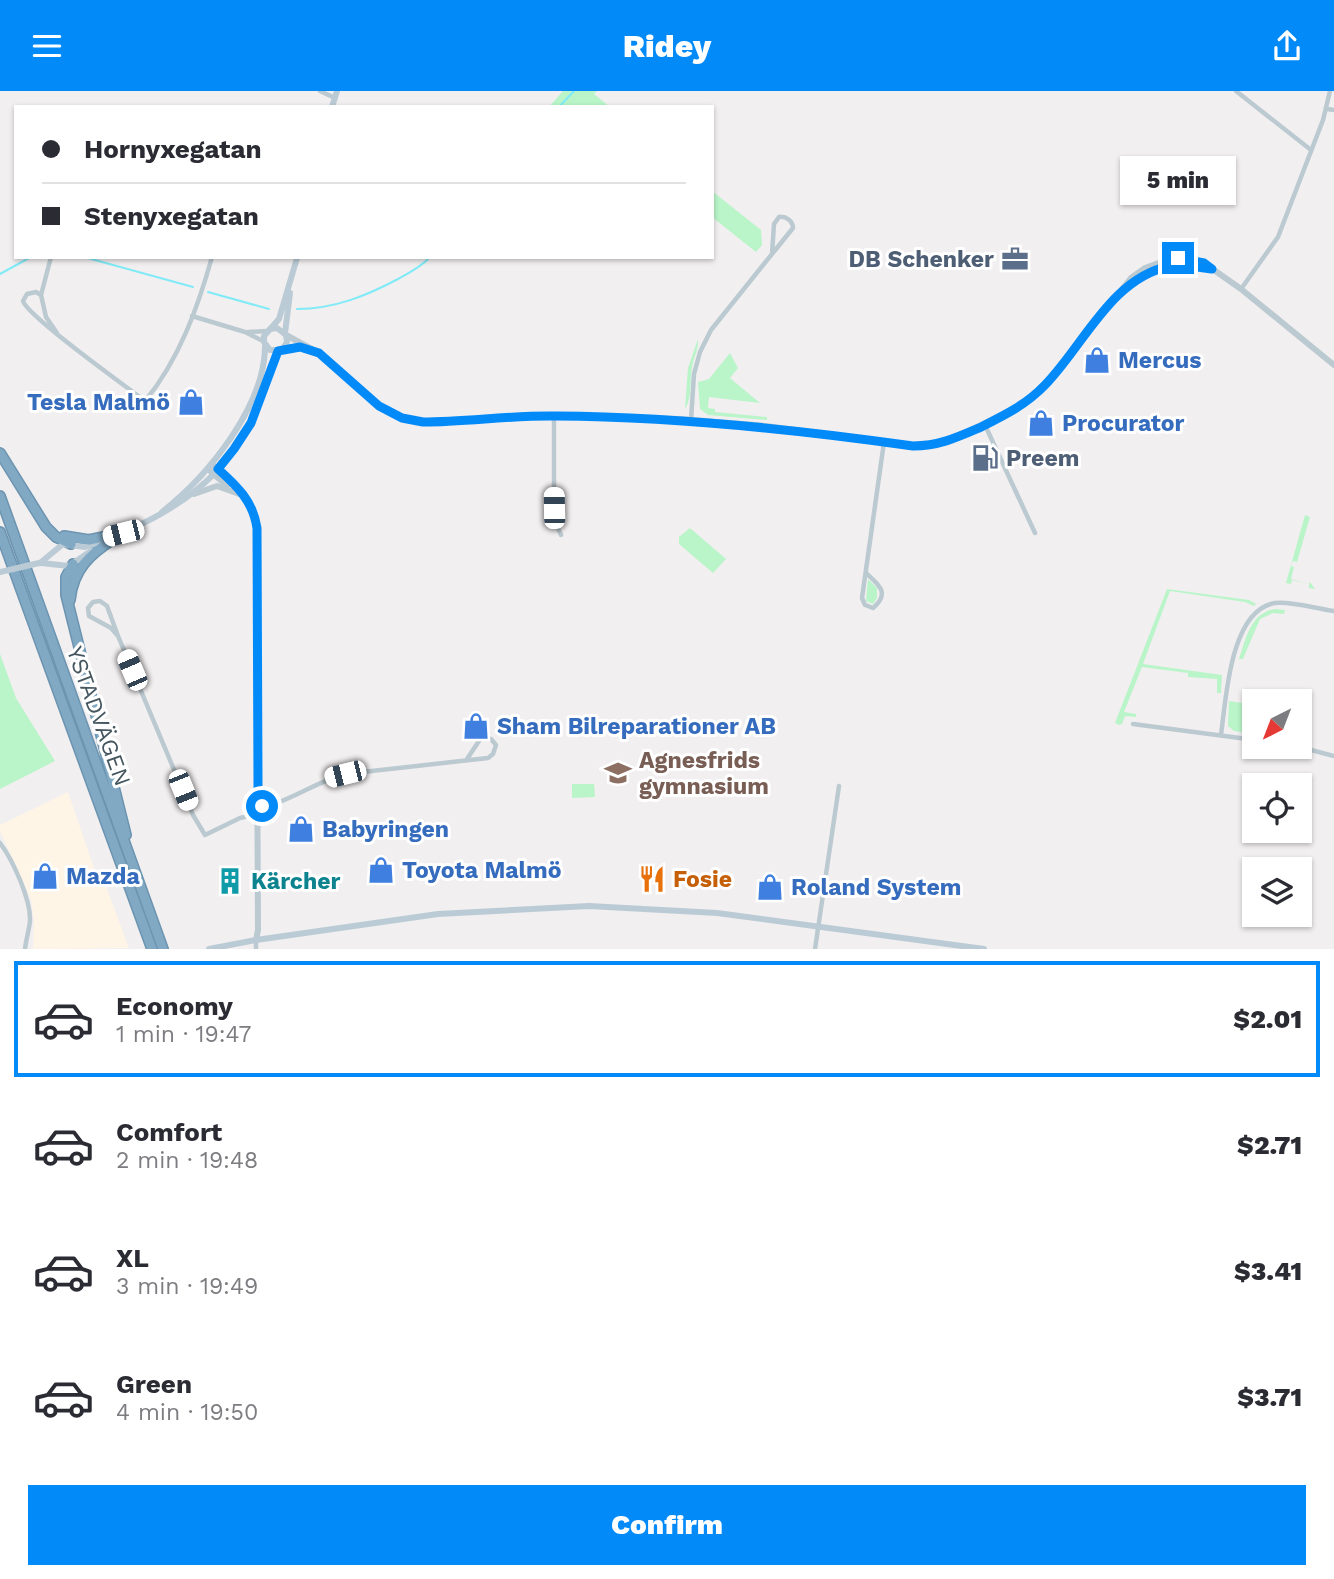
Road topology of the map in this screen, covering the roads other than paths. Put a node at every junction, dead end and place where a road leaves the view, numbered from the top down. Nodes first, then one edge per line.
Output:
1 (320, 91) edge
2 (1236, 91) edge
3 (1330, 91) edge
4 (336, 94) edge
5 (1332, 100) edge
6 (1326, 109) junction
7 (1334, 110) edge
8 (1311, 149) junction
9 (772, 254) junction
10 (50, 259) edge
11 (211, 259) edge
12 (297, 259) edge
13 (297, 259) edge
14 (1241, 289) junction
15 (41, 295) junction
16 (192, 316) junction
17 (269, 330) junction
18 (245, 332) junction
19 (57, 333) junction
20 (286, 334) junction
21 (265, 344) junction
22 (280, 351) junction
23 (319, 353) junction
24 (1334, 365) edge
25 (554, 416) junction
26 (691, 420) junction
27 (985, 425) junction
28 (884, 442) junction
29 (0, 453) edge
30 (213, 469) junction
31 (230, 489) junction
32 (0, 496) edge
33 (189, 497) junction
34 (248, 501) junction
35 (35, 509) junction
36 (150, 521) junction
37 (0, 532) edge
38 (123, 533) junction
39 (1035, 533) dead end
40 (561, 535) dead end
41 (105, 541) junction
42 (71, 544) junction
43 (0, 548) edge
44 (40, 563) junction
45 (74, 564) junction
46 (0, 572) edge
47 (866, 573) junction
48 (69, 609) junction
49 (1334, 611) edge
50 (29, 612) junction
51 (118, 636) junction
52 (1133, 724) dead end
53 (479, 727) dead end
54 (1221, 734) junction
55 (484, 737) junction
56 (1242, 738) edge
57 (1312, 751) edge
58 (1334, 757) edge
59 (467, 759) junction
60 (839, 786) dead end
61 (258, 810) junction
62 (0, 843) edge
63 (141, 887) junction
64 (818, 927) junction
65 (256, 940) junction
66 (24, 949) edge
67 (152, 949) edge
68 (163, 949) edge
69 (208, 949) edge
70 (256, 949) edge
71 (815, 949) edge
72 (984, 949) edge

1 - 4 street
2 - 8 street
3 - 5 street
5 - 6 street
6 - 7 street
6 - 8 street
8 - 14 street
9 - 9 street
9 - 26 street
10 - 15 street
11 - 16 street
12 - 17 main road
13 - 20 main road
14 - 24 street
14 - 27 street
15 - 19 street
15 - 19 street
16 - 18 street
16 - 19 street
17 - 18 street
17 - 20 main road
17 - 21 main road
18 - 21 street
20 - 22 main road
20 - 23 street
21 - 22 main road
21 - 30 main road
22 - 23 street
22 - 30 main road
23 - 25 street
25 - 26 street
25 - 40 street
26 - 28 street
27 - 28 street
27 - 39 street
28 - 47 street
29 - 35 highway
30 - 31 street
30 - 33 main road
30 - 34 street
30 - 36 main road
31 - 33 street
31 - 34 street
32 - 63 highway, YSTADVÄGEN
33 - 36 main road
34 - 61 street
35 - 38 highway
35 - 42 highway
36 - 38 main road
37 - 50 highway, YSTADVÄGEN
38 - 41 main road
38 - 48 highway
41 - 42 main road
41 - 45 main road
42 - 44 main road
42 - 45 main road
43 - 50 highway
44 - 45 main road
44 - 46 main road, bridge
45 - 48 highway
47 - 47 street
48 - 63 highway
49 - 54 street
50 - 67 highway, YSTADVÄGEN
51 - 51 street
51 - 61 street
52 - 54 street
53 - 55 street
54 - 56 street
55 - 59 street
55 - 59 street
57 - 58 street
59 - 61 street
60 - 64 street
61 - 65 street
62 - 66 street
63 - 68 highway, YSTADVÄGEN
64 - 65 main road
64 - 71 street
64 - 72 main road
65 - 69 main road
65 - 70 street

